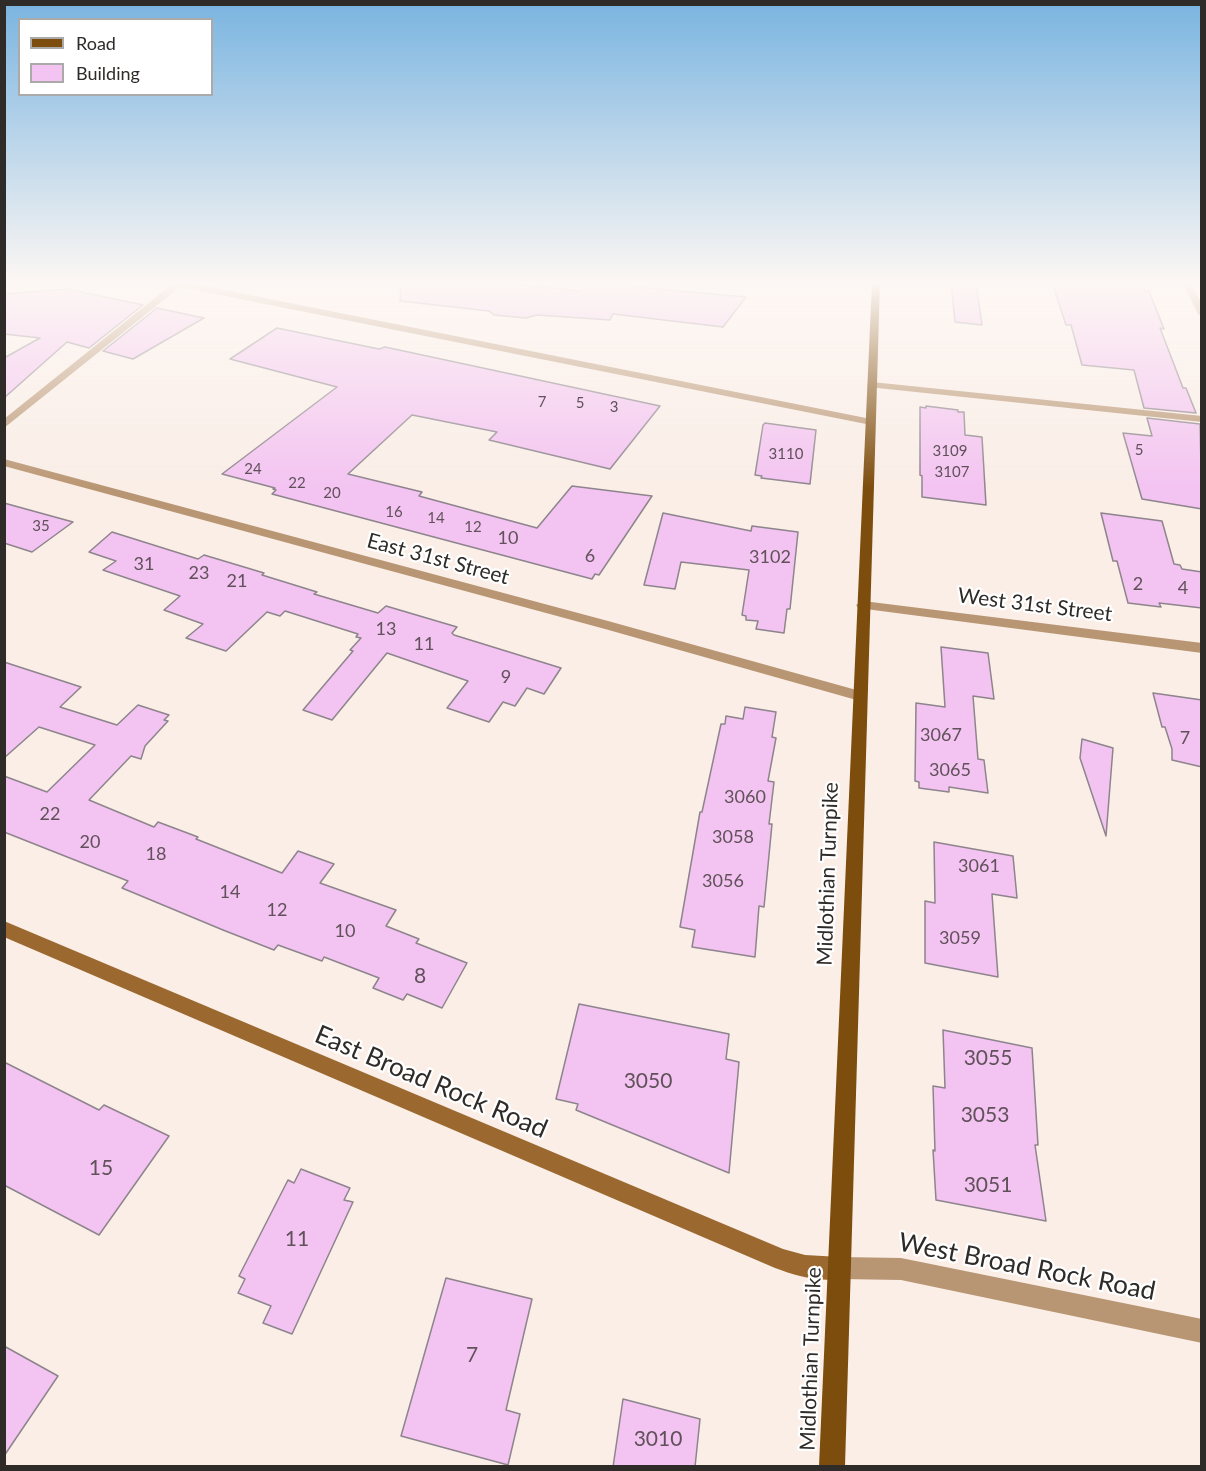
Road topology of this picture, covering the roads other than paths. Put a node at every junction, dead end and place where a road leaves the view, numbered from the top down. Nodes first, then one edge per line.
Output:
1 (97, 351) edge
2 (514, 351) edge
3 (873, 351) edge
4 (872, 385) junction
5 (1202, 419) edge
6 (871, 422) junction
7 (4, 426) edge
8 (4, 462) edge
9 (863, 605) junction
10 (1202, 648) edge
11 (860, 696) junction
12 (4, 929) edge
13 (840, 1268) junction
14 (1202, 1331) edge
15 (832, 1467) edge

1 - 7 street
2 - 6 street
3 - 4 main road, Midlothian Turnpike
4 - 5 street
4 - 6 main road, Midlothian Turnpike
6 - 9 main road, Midlothian Turnpike
8 - 11 street, East 31st Street
9 - 10 street, West 31st Street
9 - 11 main road, Midlothian Turnpike
11 - 13 main road, Midlothian Turnpike
12 - 13 main road, East Broad Rock Road
13 - 14 street, West Broad Rock Road
13 - 15 main road, Midlothian Turnpike

